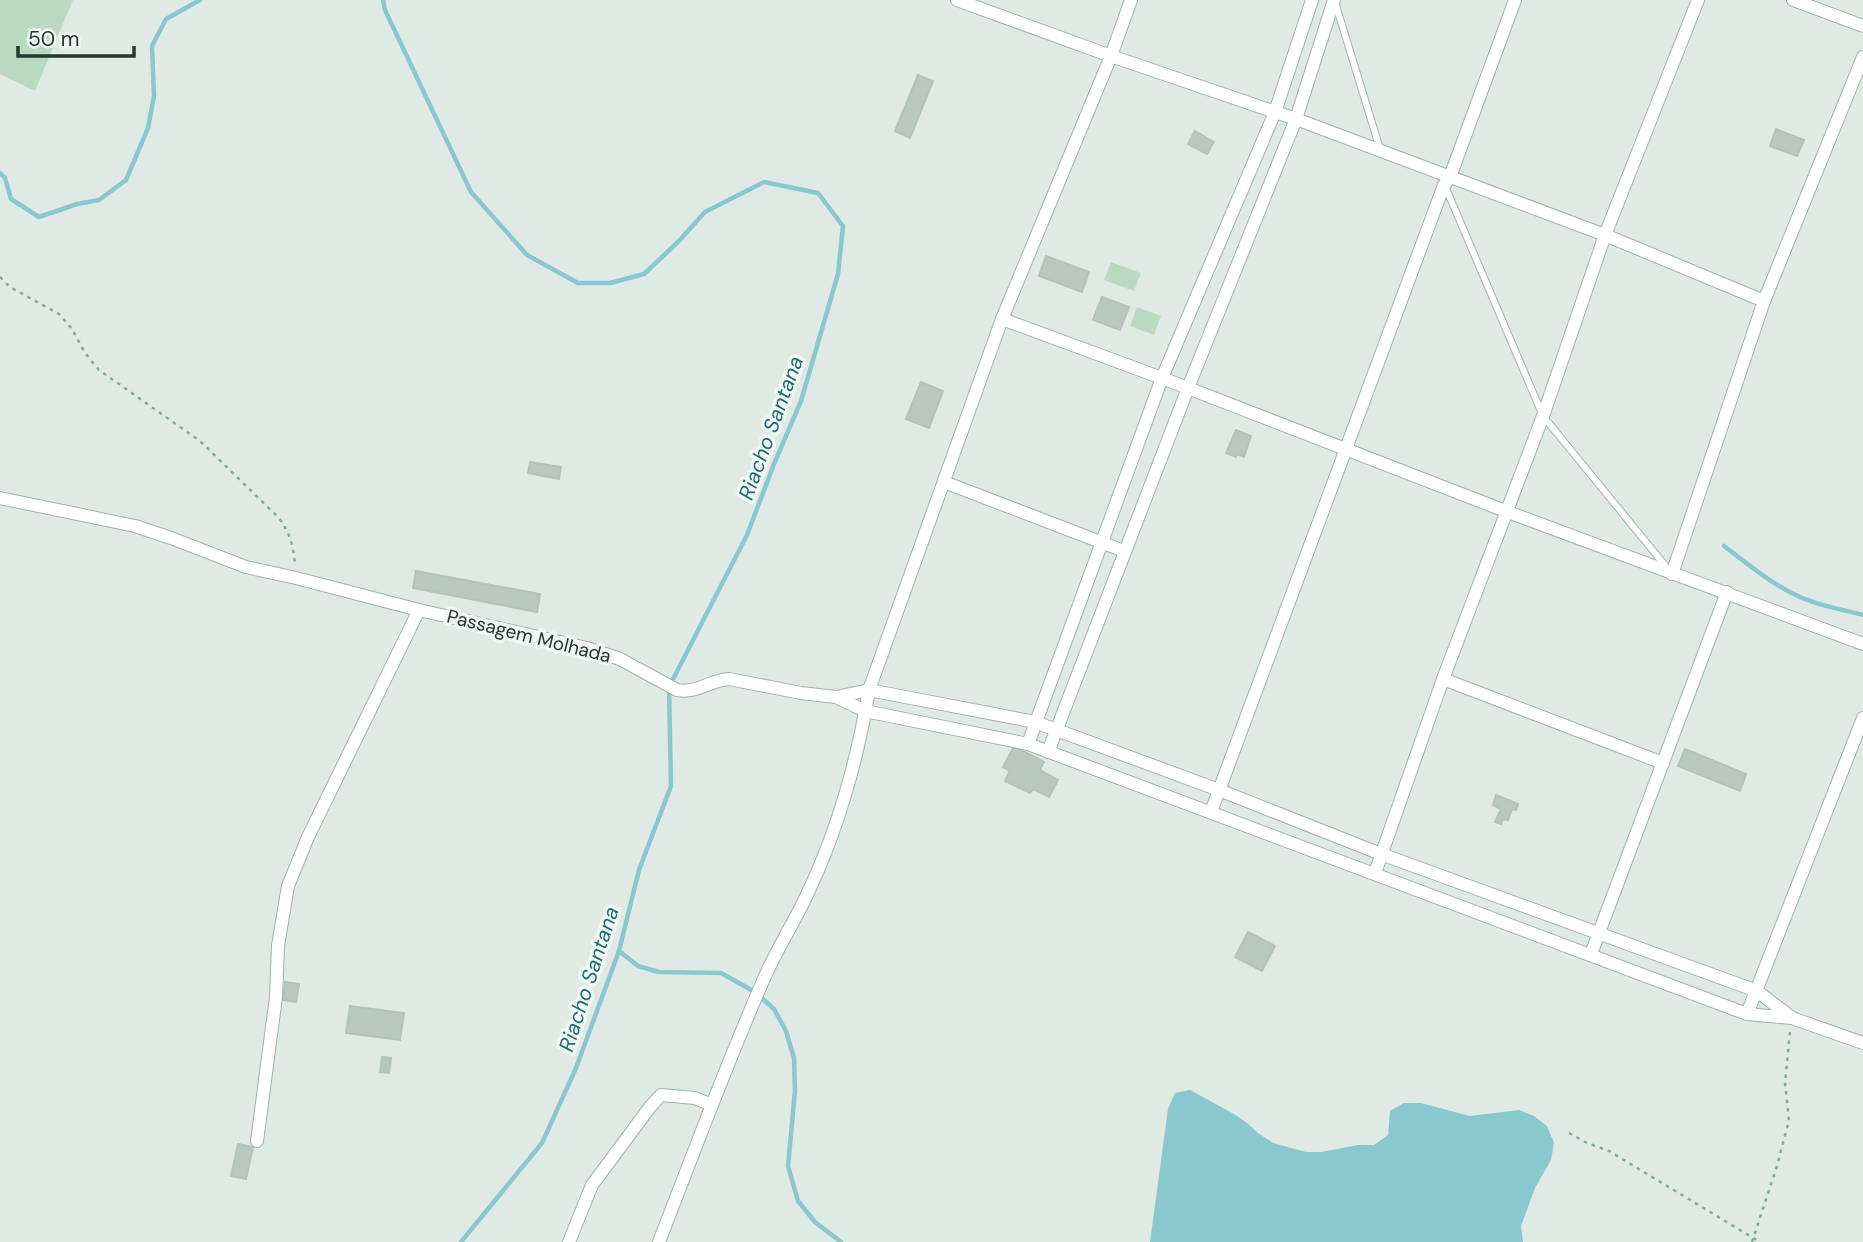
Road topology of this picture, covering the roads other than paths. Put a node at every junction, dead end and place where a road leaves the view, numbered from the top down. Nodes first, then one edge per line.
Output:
1 (957, 0) edge
2 (1131, 0) edge
3 (1312, 0) edge
4 (1334, 0) edge
5 (1515, 0) edge
6 (1698, 0) edge
7 (1793, 0) edge
8 (1863, 26) edge
9 (1111, 56) junction
10 (1863, 57) edge
11 (1275, 112) junction
12 (1296, 119) junction
13 (1381, 151) junction
14 (1447, 181) junction
15 (1605, 235) junction
16 (1764, 301) junction
17 (1002, 320) junction
18 (1162, 378) junction
19 (1188, 388) junction
20 (1543, 416) junction
21 (1347, 450) junction
22 (944, 482) junction
23 (0, 498) edge
24 (1508, 512) junction
25 (1101, 542) junction
26 (1124, 551) junction
27 (1672, 574) junction
28 (1727, 592) junction
29 (419, 610) junction
30 (1863, 644) edge
31 (1443, 679) junction
32 (869, 690) junction
33 (836, 697) junction
34 (865, 711) junction
35 (1863, 718) edge
36 (1035, 722) junction
37 (1055, 730) junction
38 (1028, 744) junction
39 (1048, 752) junction
40 (1663, 762) junction
41 (1219, 790) junction
42 (1211, 812) junction
43 (1381, 854) junction
44 (1375, 873) junction
45 (1599, 934) junction
46 (1591, 954) junction
47 (1756, 991) junction
48 (1747, 1014) junction
49 (1792, 1018) junction
50 (1863, 1043) edge
51 (712, 1105) junction
52 (257, 1141) dead end
53 (569, 1242) edge
54 (659, 1242) edge

1 - 9 street
2 - 9 street
3 - 11 street
4 - 12 street
4 - 13 lane
5 - 14 street
6 - 15 street
7 - 8 street
9 - 11 street
9 - 17 street
10 - 16 street
11 - 12 street
11 - 18 street
12 - 13 street
12 - 19 street
13 - 14 street
14 - 15 street
14 - 20 lane
14 - 21 street
15 - 16 street
15 - 20 street
16 - 27 street
17 - 18 street
17 - 22 street
18 - 19 street
18 - 25 street
19 - 21 street
19 - 26 street
20 - 24 street
20 - 27 lane
21 - 24 street
21 - 41 street
22 - 25 street
22 - 32 street
23 - 29 street, Passagem Molhada
24 - 27 street
24 - 31 street
25 - 26 street
25 - 36 street
26 - 37 street
27 - 28 street
28 - 30 street
28 - 40 street
29 - 33 street, Passagem Molhada
29 - 52 street
31 - 40 street
31 - 43 street
32 - 33 street
32 - 34 street
32 - 36 street
33 - 34 street
34 - 38 street
34 - 51 street
35 - 47 street
36 - 37 street
36 - 38 street
37 - 39 street
37 - 41 street
38 - 39 street
39 - 42 street
40 - 45 street
41 - 42 street
41 - 43 street
42 - 44 street
43 - 44 street
43 - 45 street
44 - 46 street
45 - 46 street
45 - 47 street
46 - 48 street
47 - 48 street
47 - 49 street
48 - 49 street
49 - 50 street
51 - 53 street
51 - 54 street

